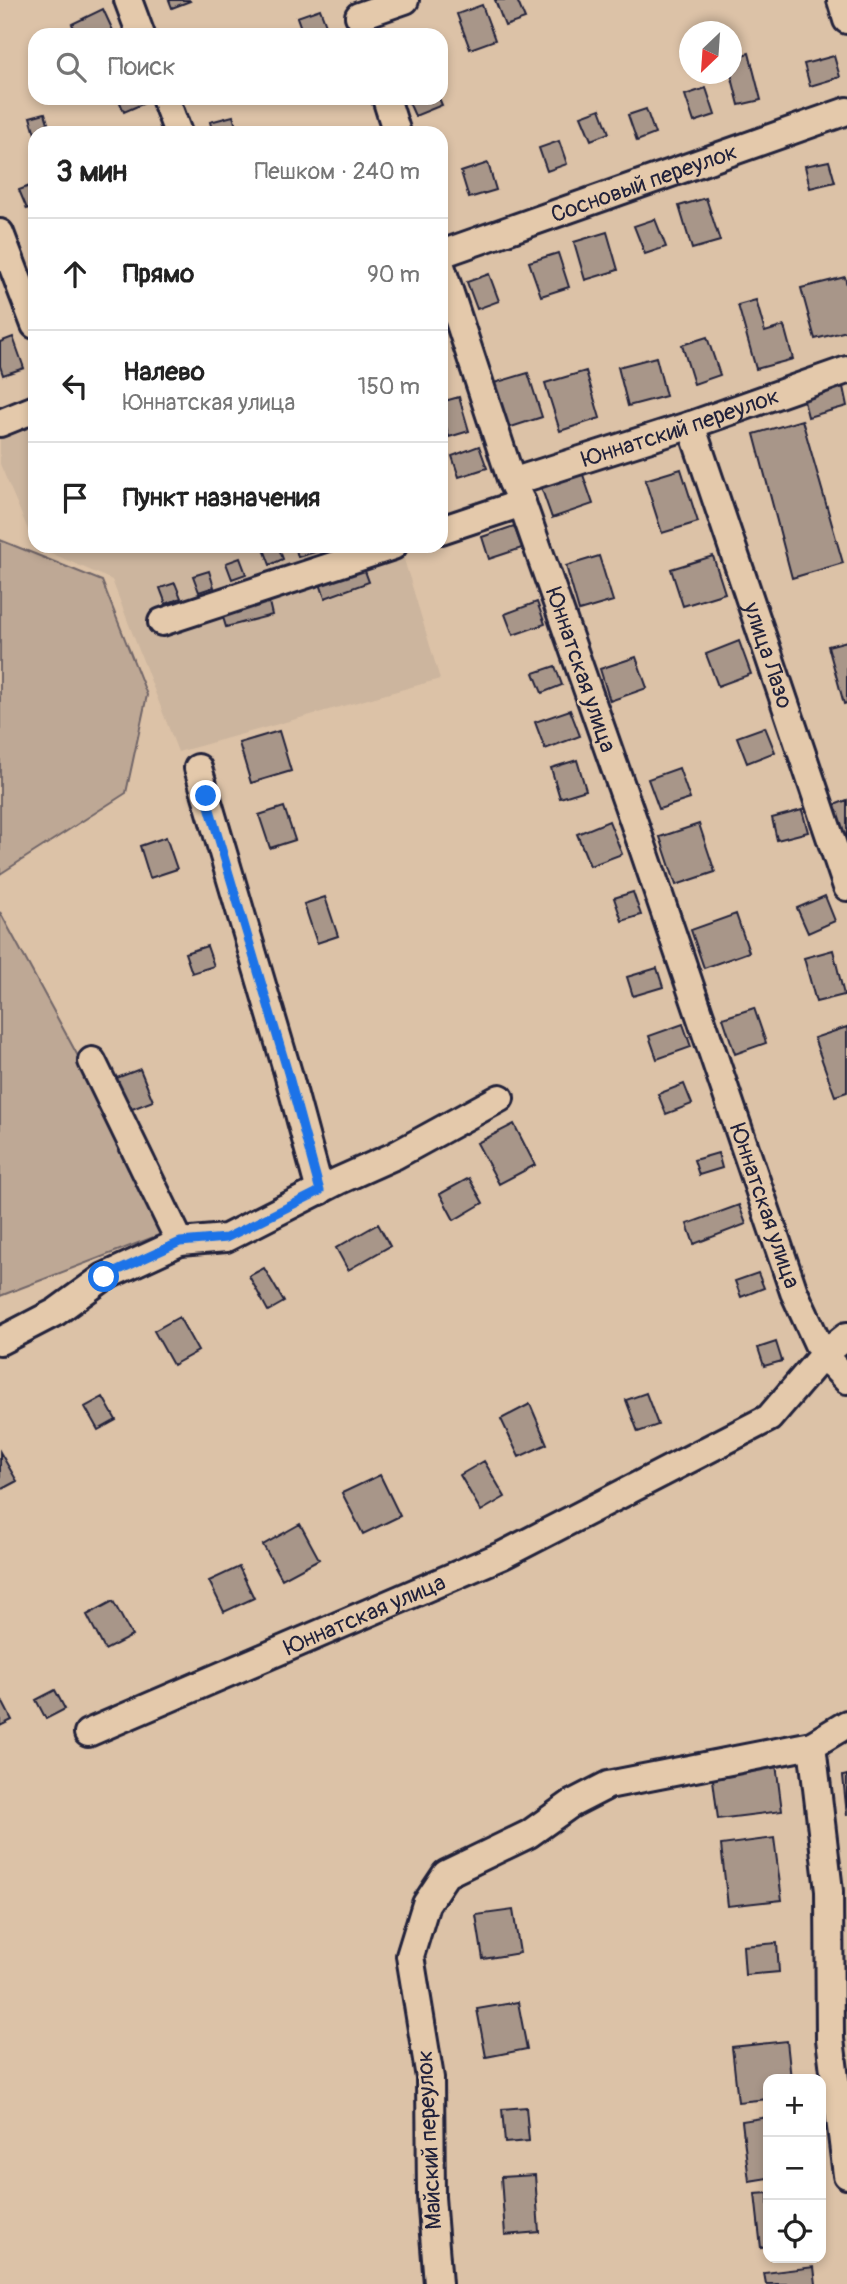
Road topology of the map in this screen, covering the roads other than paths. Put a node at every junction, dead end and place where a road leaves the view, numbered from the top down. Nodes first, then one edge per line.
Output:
1 (128, 0) edge
2 (405, 0) edge
3 (841, 0) edge
4 (359, 17) edge
5 (847, 20) edge
6 (138, 28) edge
7 (168, 105) edge
8 (388, 105) edge
9 (847, 111) edge
10 (175, 126) edge
11 (395, 126) edge
12 (0, 233) edge
13 (448, 252) edge
14 (448, 287) edge
15 (28, 307) edge
16 (847, 370) edge
17 (28, 412) edge
18 (0, 423) edge
19 (691, 425) junction
20 (517, 493) junction
21 (448, 527) edge
22 (372, 553) edge
23 (162, 622) dead end
24 (198, 768) dead end
25 (847, 887) edge
26 (92, 1061) dead end
27 (500, 1098) dead end
28 (320, 1191) junction
29 (180, 1242) junction
30 (847, 1336) edge
31 (0, 1341) edge
32 (823, 1355) junction
33 (847, 1380) edge
34 (847, 1724) edge
35 (88, 1733) dead end
36 (811, 1745) junction
37 (847, 2175) edge
38 (439, 2284) edge

1 - 6 street
2 - 4 street
3 - 5 street
7 - 10 street
8 - 11 street
9 - 13 street, Сосновый переулок
12 - 15 street
14 - 20 street, Юннатская улица
16 - 19 street, Юннатский переулок
17 - 18 street
19 - 20 street, Юннатский переулок
19 - 25 street, улица Лазо
20 - 21 street, Юннатский переулок
20 - 32 street, Юннатская улица
22 - 23 street
24 - 28 street
26 - 29 street
27 - 28 street
28 - 29 street
29 - 31 street
30 - 32 street
32 - 33 street
32 - 35 street, Юннатская улица
34 - 36 street
36 - 37 street
36 - 38 street, Майский переулок

